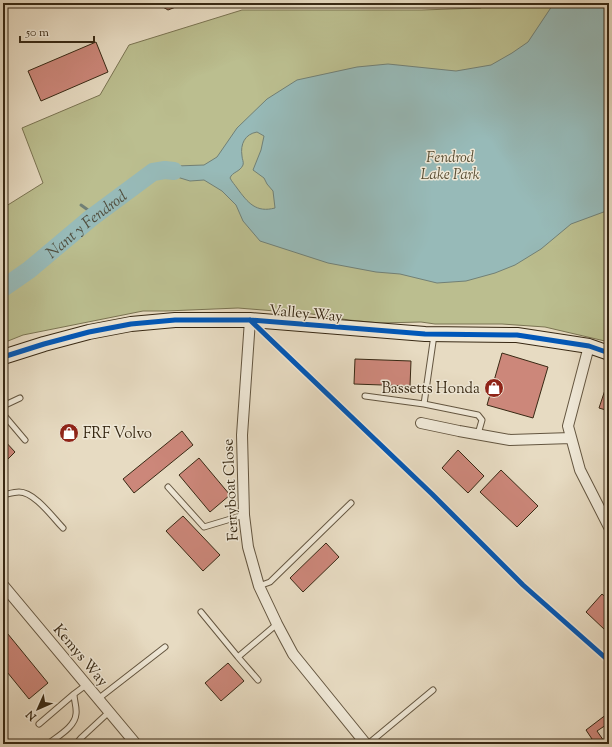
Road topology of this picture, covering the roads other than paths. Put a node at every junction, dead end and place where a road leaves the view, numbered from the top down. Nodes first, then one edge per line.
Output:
1 (250, 320) junction
2 (434, 334) junction
3 (589, 346) junction
4 (609, 353) edge
5 (3, 357) edge
6 (365, 396) dead end
7 (20, 398) dead end
8 (424, 404) junction
9 (3, 406) edge
10 (3, 414) edge
11 (421, 423) dead end
12 (478, 434) junction
13 (571, 438) junction
14 (24, 440) dead end
15 (168, 487) dead end
16 (3, 495) edge
17 (351, 503) dead end
18 (244, 516) junction
19 (609, 527) edge
20 (63, 528) dead end
21 (3, 586) edge
22 (259, 586) junction
23 (201, 612) dead end
24 (277, 624) junction
25 (165, 647) dead end
26 (238, 656) junction
27 (258, 680) dead end
28 (86, 685) junction
29 (433, 690) dead end
30 (74, 694) junction
31 (98, 699) junction
32 (109, 712) junction
33 (39, 724) dead end
34 (48, 744) edge
35 (76, 744) edge
36 (136, 744) edge
37 (367, 744) edge

1 - 2 street, Valley Way
1 - 5 street, Valley Way
1 - 18 street, Ferryboat Close
2 - 3 street, Valley Way
2 - 8 lane
3 - 4 street, Valley Way
3 - 13 street
6 - 8 lane
7 - 9 lane
8 - 12 lane
10 - 14 lane
11 - 12 street
12 - 13 street
13 - 19 street
15 - 18 lane
16 - 20 lane
17 - 22 lane
18 - 22 street, Ferryboat Close
21 - 28 street, Kemys Way
22 - 24 street, Ferryboat Close
23 - 26 lane
24 - 26 lane
24 - 37 street, Ferryboat Close
25 - 31 lane
26 - 27 lane
28 - 30 lane
28 - 31 street, Kemys Way
29 - 37 lane
30 - 33 lane
30 - 34 lane
31 - 32 street, Kemys Way
32 - 35 lane
32 - 36 street, Kemys Way

